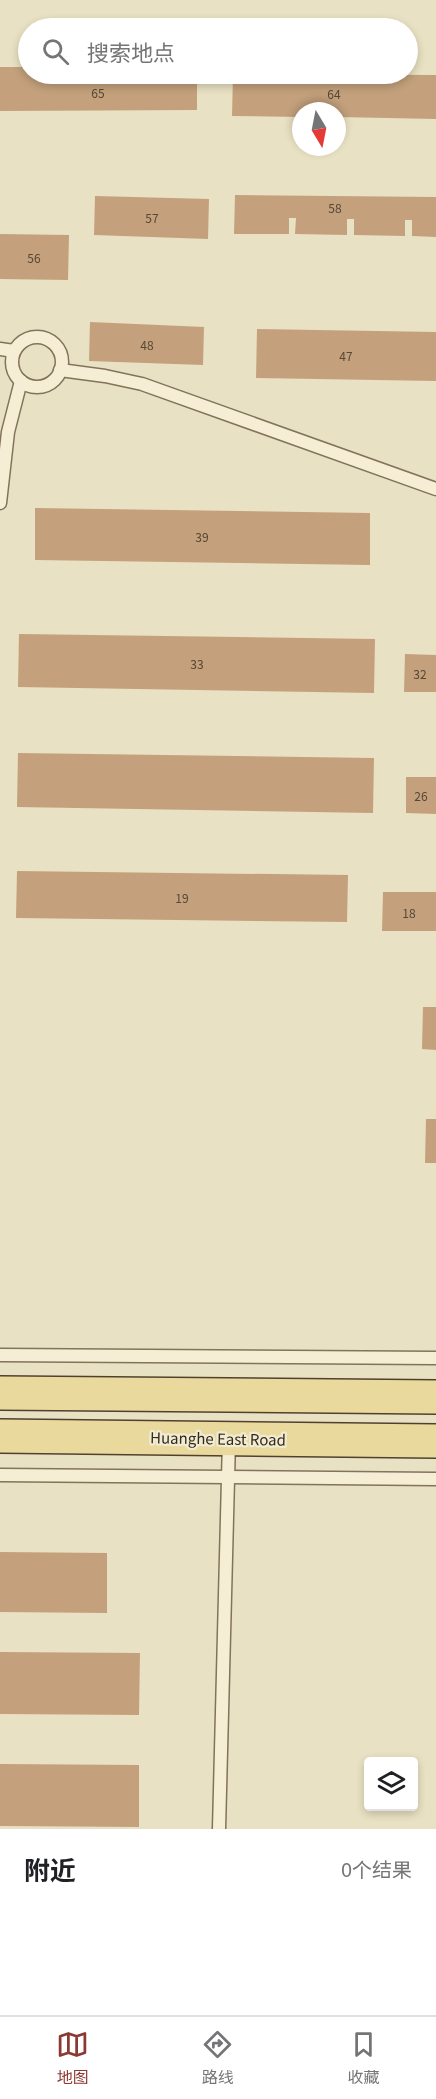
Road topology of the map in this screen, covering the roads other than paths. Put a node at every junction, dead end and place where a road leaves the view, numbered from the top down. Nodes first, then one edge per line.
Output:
1 (0, 349) edge
2 (14, 351) junction
3 (60, 370) junction
4 (21, 381) junction
5 (436, 489) edge
6 (0, 503) edge
7 (0, 1355) edge
8 (436, 1358) edge
9 (0, 1394) edge
10 (436, 1397) edge
11 (0, 1436) edge
12 (229, 1438) junction
13 (436, 1440) edge
14 (0, 1474) edge
15 (227, 1477) junction
16 (436, 1479) edge
17 (219, 1829) edge

1 - 2 lane
2 - 3 lane
2 - 4 lane
3 - 4 lane
3 - 5 lane
4 - 6 lane
7 - 8 lane
9 - 10 main road
11 - 12 main road, Huanghe East Road
12 - 13 main road, Huanghe East Road
12 - 15 lane
14 - 15 lane
15 - 16 lane
15 - 17 lane

